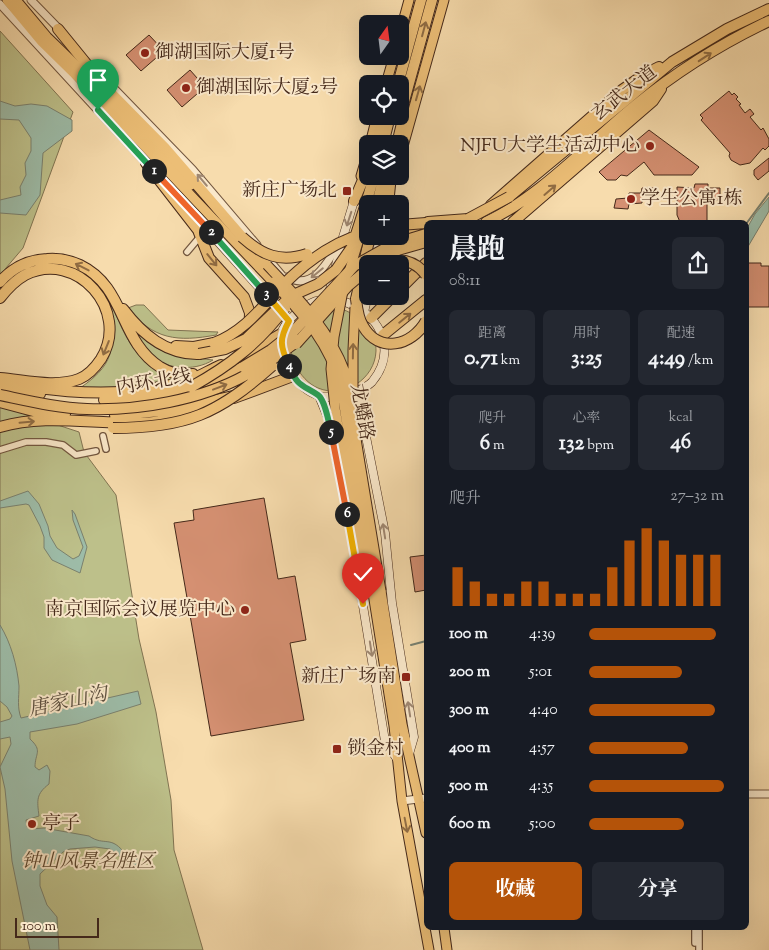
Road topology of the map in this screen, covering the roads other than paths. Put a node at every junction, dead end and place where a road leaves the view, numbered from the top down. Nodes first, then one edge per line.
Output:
1 (7, 0) edge
2 (16, 0) edge
3 (31, 0) edge
4 (409, 0) edge
5 (421, 0) edge
6 (432, 0) edge
7 (444, 0) edge
8 (0, 4) edge
9 (769, 9) edge
10 (405, 15) edge
11 (769, 22) edge
12 (58, 29) junction
13 (672, 62) junction
14 (413, 69) junction
15 (400, 75) edge
16 (409, 83) edge
17 (664, 84) junction
18 (632, 101) junction
19 (399, 135) edge
20 (406, 135) edge
21 (146, 163) junction
22 (359, 184) edge
23 (361, 185) edge
24 (354, 201) junction
25 (467, 220) edge
26 (468, 220) edge
27 (490, 220) edge
28 (515, 220) edge
29 (424, 223) edge
30 (359, 226) edge
31 (409, 226) edge
32 (409, 229) edge
33 (424, 233) edge
34 (359, 235) edge
35 (424, 235) edge
36 (343, 237) junction
37 (198, 239) dead end
38 (359, 239) edge
39 (424, 243) edge
40 (334, 244) junction
41 (368, 245) edge
42 (187, 252) dead end
43 (390, 255) edge
44 (409, 262) edge
45 (424, 265) edge
46 (279, 271) junction
47 (424, 273) edge
48 (359, 276) edge
49 (409, 280) edge
50 (0, 282) edge
51 (291, 296) junction
52 (0, 298) edge
53 (356, 299) junction
54 (327, 300) junction
55 (116, 301) junction
56 (424, 302) edge
57 (306, 305) junction
58 (368, 305) edge
59 (381, 305) edge
60 (368, 315) junction
61 (289, 321) junction
62 (424, 324) edge
63 (282, 334) junction
64 (383, 335) junction
65 (300, 339) junction
66 (196, 351) junction
67 (239, 358) junction
68 (204, 373) junction
69 (293, 376) junction
70 (0, 379) edge
71 (0, 385) edge
72 (191, 387) junction
73 (357, 391) junction
74 (250, 392) junction
75 (0, 395) edge
76 (320, 396) junction
77 (0, 402) edge
78 (54, 420) junction
79 (0, 428) edge
80 (103, 436) dead end
81 (106, 449) dead end
82 (0, 450) edge
83 (96, 451) dead end
84 (385, 590) joint
85 (366, 593) joint
86 (392, 603) junction
87 (363, 604) junction
88 (399, 733) junction
89 (409, 756) junction
90 (398, 760) junction
91 (749, 794) edge
92 (769, 794) edge
93 (423, 799) edge
94 (402, 801) junction
95 (424, 922) edge
96 (425, 930) edge
97 (444, 930) edge
98 (695, 930) edge
99 (699, 930) edge
100 (429, 950) edge
101 (447, 950) edge
102 (697, 950) edge

1 - 88 main road, 龙蟠路, bridge
2 - 88 main road, 龙蟠路, bridge
3 - 12 street
4 - 10 main road
5 - 15 highway
14 -> 6 highway
20 -> 7 main road
8 - 21 street
9 - 13 highway, 玄武大道
17 -> 11 highway, 玄武大道
12 - 40 highway, bridge
46 -> 12 street
13 - 18 highway, 玄武大道
13 - 25 highway
14 - 16 highway
14 - 19 highway
17 - 18 highway, 玄武大道
28 -> 17 highway
18 - 26 highway, 玄武大道, bridge
18 - 27 highway, 玄武大道
21 - 61 street
21 -> 67 highway
22 - 24 main road
23 - 24 highway
24 -> 36 main road
29 - 31 highway, bridge
30 - 51 highway, bridge
32 - 33 highway
34 - 40 highway, bridge
35 - 72 highway, bridge
36 -> 46 street
36 - 54 main road
37 - 42 street
38 - 85 main road, bridge
39 - 43 highway, bridge
40 - 66 highway, bridge
41 - 53 highway, bridge
44 - 47 highway, bridge
45 - 49 highway
46 - 57 street
48 - 65 highway, bridge
55 -> 50 highway
51 - 66 highway, bridge
51 - 67 highway, bridge
52 -> 70 highway
53 - 62 highway, bridge
84 -> 53 main road, bridge
54 - 57 main road
54 - 60 main road
55 - 66 highway
55 - 68 highway
64 -> 56 highway
57 - 61 main road
58 - 60 main road
59 - 60 highway
60 - 64 main road
61 - 63 main road
63 - 67 highway
63 - 69 main road
64 - 73 main road
75 -> 65 highway, 内环北线, bridge
65 - 78 highway, bridge
67 - 68 highway
67 - 72 highway, bridge
68 - 70 highway
69 - 74 highway
69 - 76 main road
71 - 72 highway, 内环北线
73 - 76 main road
86 -> 73 main road
74 - 77 highway
74 - 78 highway
76 - 87 main road
79 -> 78 highway
80 - 81 street
82 - 83 street
84 - 86 main road
85 - 87 main road
89 -> 86 main road
87 -> 90 main road
88 - 89 main road, 龙蟠路
88 - 90 main road, 龙蟠路
89 - 93 main road, 龙蟠路
90 - 94 main road, 龙蟠路
91 - 92 street
93 - 94 street
94 -> 95 main road, 龙蟠路
96 -> 100 main road, 龙蟠路
97 - 101 main road
98 - 102 street
99 - 102 street

